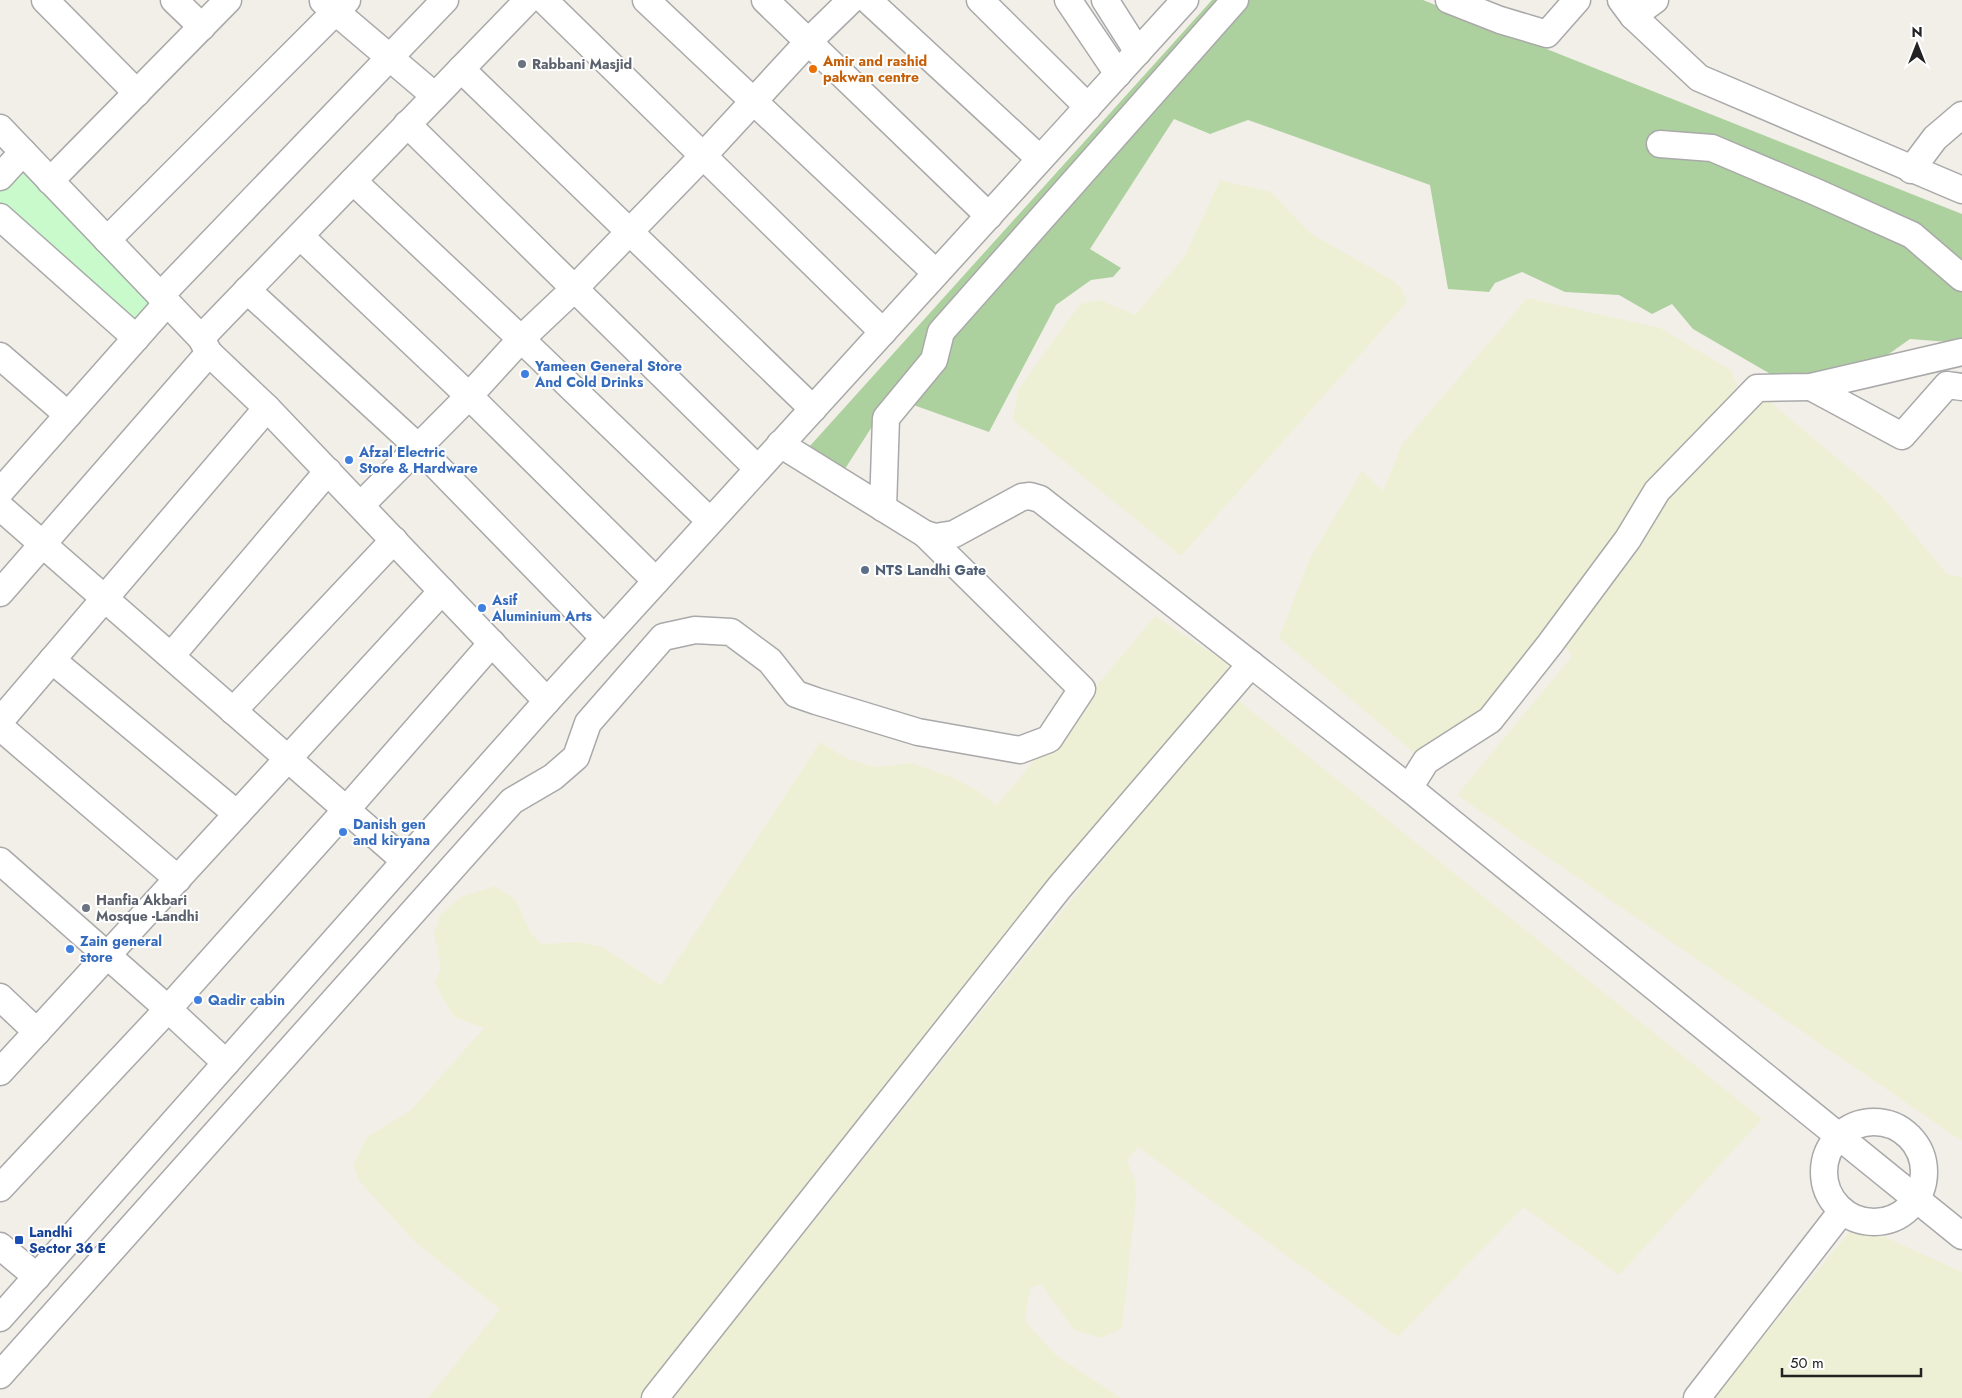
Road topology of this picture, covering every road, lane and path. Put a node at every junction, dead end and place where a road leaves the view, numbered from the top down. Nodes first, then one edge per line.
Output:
1 (45, 0) edge
2 (174, 0) edge
3 (228, 0) edge
4 (445, 0) edge
5 (528, 0) edge
6 (544, 0) edge
7 (646, 0) edge
8 (765, 0) edge
9 (851, 0) edge
10 (868, 0) edge
11 (980, 0) edge
12 (1068, 0) edge
13 (1105, 0) edge
14 (1185, 0) edge
15 (1235, 0) edge
16 (1449, 0) edge
17 (1577, 0) edge
18 (1655, 0) edge
19 (335, 4) edge
20 (1484, 7) edge
21 (1627, 8) edge
22 (202, 27) junction
23 (809, 41) junction
24 (1138, 52) junction
25 (390, 58) junction
26 (461, 69) junction
27 (1118, 74) junction
28 (136, 93) junction
29 (435, 96) junction
30 (753, 101) junction
31 (1088, 106) junction
32 (1962, 115) edge
33 (407, 124) junction
34 (0, 128) edge
35 (1660, 144) dead end
36 (23, 152) junction
37 (703, 156) junction
38 (1040, 159) junction
39 (1911, 170) junction
40 (0, 177) edge
41 (50, 181) junction
42 (353, 181) junction
43 (1962, 190) edge
44 (988, 216) junction
45 (0, 217) edge
46 (629, 231) junction
47 (300, 236) junction
48 (107, 240) junction
49 (936, 273) junction
50 (1962, 278) edge
51 (574, 289) junction
52 (247, 290) junction
53 (164, 299) junction
54 (883, 332) junction
55 (136, 338) junction
56 (522, 339) junction
57 (205, 346) junction
58 (1962, 352) edge
59 (0, 356) edge
60 (1811, 387) junction
61 (1962, 387) edge
62 (469, 396) junction
63 (268, 408) junction
64 (813, 409) junction
65 (68, 415) junction
66 (780, 444) junction
67 (418, 447) junction
68 (758, 469) junction
69 (328, 471) junction
70 (3, 483) edge
71 (360, 505) junction
72 (0, 507) edge
73 (883, 508) junction
74 (710, 521) junction
75 (925, 534) junction
76 (394, 540) junction
77 (42, 545) junction
78 (656, 581) junction
79 (442, 591) junction
80 (0, 594) edge
81 (104, 598) junction
82 (604, 638) junction
83 (492, 643) junction
84 (171, 656) junction
85 (52, 660) junction
86 (1251, 664) junction
87 (547, 701) junction
88 (233, 711) junction
89 (0, 721) edge
90 (0, 728) edge
91 (287, 759) junction
92 (1409, 788) junction
93 (346, 810) junction
94 (237, 814) junction
95 (0, 861) edge
96 (405, 861) junction
97 (178, 879) junction
98 (108, 955) junction
99 (0, 996) edge
100 (168, 1008) junction
101 (37, 1032) junction
102 (226, 1063) junction
103 (0, 1072) edge
104 (1837, 1137) junction
105 (0, 1188) edge
106 (1916, 1199) junction
107 (1842, 1211) junction
108 (1962, 1236) edge
109 (0, 1246) edge
110 (37, 1277) junction
111 (0, 1318) edge
112 (0, 1375) edge
113 (655, 1398) edge
114 (1697, 1398) edge

1 - 28 street
2 - 22 street
3 - 22 street
4 - 25 street
5 - 26 street
6 - 37 street
7 - 30 street
8 - 23 street
9 - 23 street
10 - 38 street
11 - 31 street
12 - 27 street
13 - 24 street
14 - 24 street
15 - 73 street
16 - 20 street
17 - 20 street
18 - 21 street
19 - 25 street
19 - 48 street
21 - 39 street
22 - 28 street
23 - 30 street
23 - 44 street
24 - 27 street
25 - 29 street
25 - 53 street
26 - 29 street
26 - 46 street
27 - 31 street
28 - 41 street
29 - 33 street
30 - 37 street
30 - 49 street
31 - 38 street
32 - 39 street
33 - 42 street
33 - 51 street
34 - 36 street
35 - 50 street
36 - 40 street
36 - 41 street
37 - 46 street
37 - 54 street
38 - 44 street
39 - 43 street
41 - 48 street
42 - 47 street
42 - 56 street
44 - 49 street
45 - 55 street
46 - 51 street
46 - 64 street
47 - 52 street
47 - 62 street
48 - 53 street
49 - 54 street
51 - 56 street
51 - 68 street
52 - 57 street
52 - 67 street
53 - 55 street
53 - 57 street
54 - 64 street
55 - 65 street
56 - 62 street
56 - 74 street
57 - 63 street
57 - 77 street
58 - 60 street
59 - 65 street
60 - 61 street
60 - 92 street
62 - 67 street
62 - 78 street
63 - 69 street
63 - 81 street
64 - 66 street
65 - 70 street
66 - 68 street
66 - 73 street
67 - 71 street
67 - 82 street
68 - 74 street
69 - 71 street
69 - 84 street
71 - 76 street
72 - 77 street
73 - 75 street
74 - 78 street
75 - 86 street
75 - 112 street
76 - 79 street
76 - 88 street
77 - 80 street
77 - 81 street
78 - 82 street
79 - 83 street
79 - 91 street
81 - 84 street
81 - 85 street
82 - 87 street
83 - 87 street
83 - 93 street
84 - 88 street
85 - 89 street
85 - 94 street
86 - 92 street
86 - 113 street
87 - 96 street
88 - 91 street
90 - 97 street
91 - 93 street
91 - 94 street
92 - 104 street
93 - 96 street
93 - 100 street
94 - 97 street
95 - 98 street
96 - 102 street
97 - 98 street
98 - 100 street
98 - 101 street
99 - 101 street
100 - 102 street
100 - 105 street
101 - 103 street
102 - 110 street
104 - 106 street
104 - 106 street
104 - 107 street
106 - 107 street
106 - 108 street
107 - 114 street
109 - 110 street
110 - 111 street

